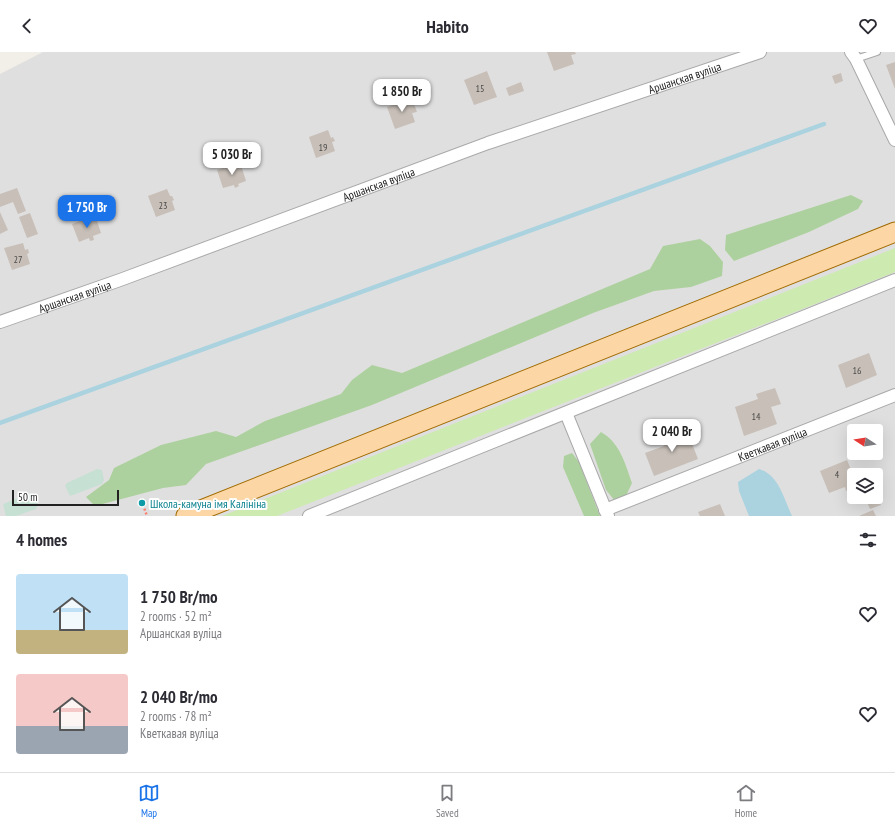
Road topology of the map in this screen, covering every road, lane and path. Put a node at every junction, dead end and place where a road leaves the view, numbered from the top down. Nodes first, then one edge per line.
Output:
1 (760, 52) edge
2 (877, 52) edge
3 (853, 56) edge
4 (895, 140) edge
5 (895, 232) edge
6 (895, 280) edge
7 (0, 322) edge
8 (895, 395) edge
9 (566, 413) junction
10 (143, 505) dead end
11 (606, 513) edge
12 (147, 516) edge
13 (186, 516) edge
14 (309, 516) edge

1 - 7 street, Аршанская вуліца
2 - 3 lane
3 - 4 street
5 - 13 main road
6 - 9 street
8 - 11 street, Кветкавая вуліца
9 - 11 street
9 - 14 street
10 - 12 path

